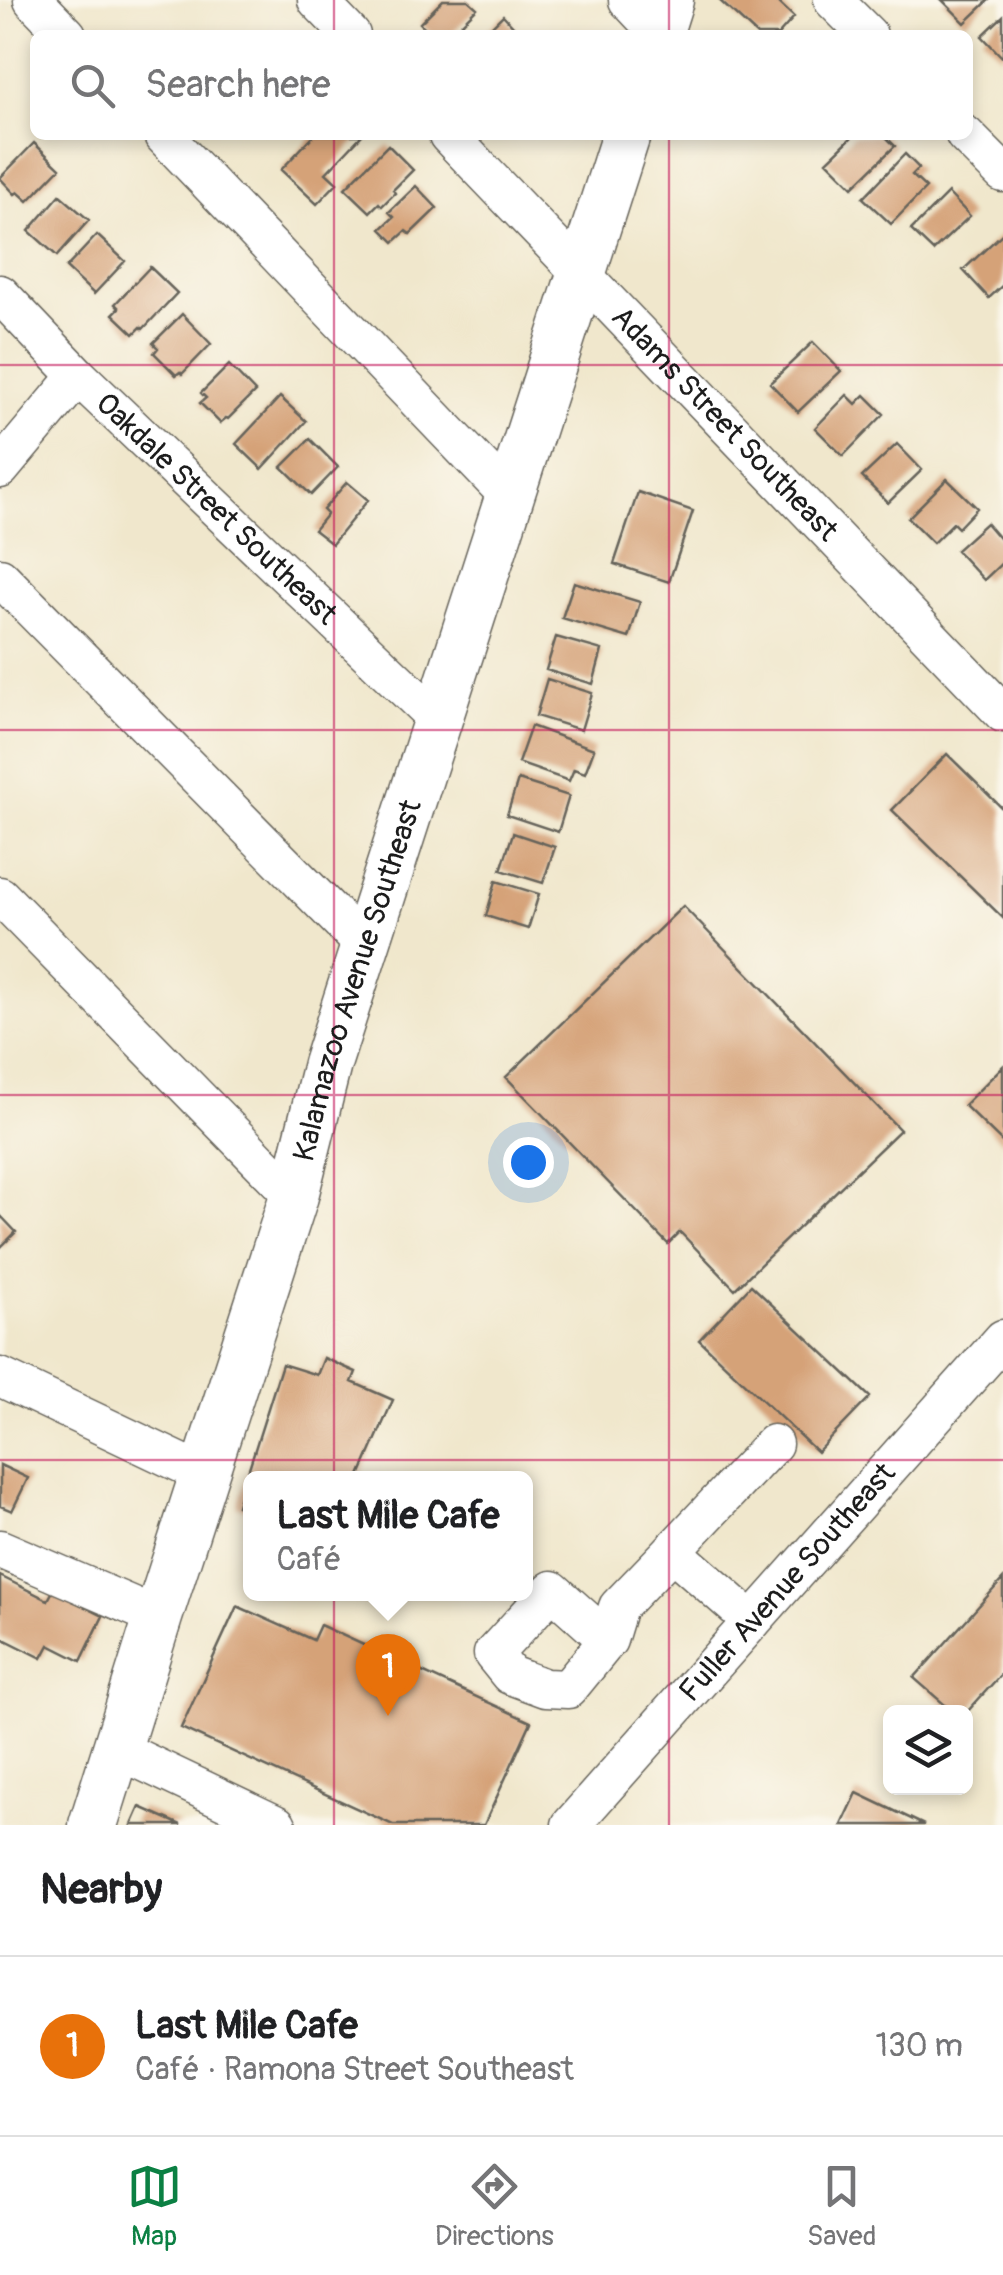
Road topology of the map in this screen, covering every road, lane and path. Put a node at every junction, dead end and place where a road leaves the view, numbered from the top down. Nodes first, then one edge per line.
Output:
1 (33, 0) edge
2 (317, 0) edge
3 (833, 0) edge
4 (62, 30) edge
5 (347, 30) edge
6 (863, 30) edge
7 (168, 140) edge
8 (453, 140) edge
9 (624, 140) edge
10 (971, 140) edge
11 (1003, 174) edge
12 (582, 273) junction
13 (0, 294) edge
14 (78, 376) junction
15 (0, 469) edge
16 (509, 496) junction
17 (0, 578) edge
18 (1003, 713) edge
19 (437, 719) junction
20 (0, 896) edge
21 (366, 947) junction
22 (294, 1196) junction
23 (1003, 1339) edge
24 (0, 1376) edge
25 (773, 1444) dead end
26 (204, 1474) junction
27 (0, 1550) edge
28 (672, 1551) junction
29 (158, 1616) junction
30 (752, 1621) junction
31 (608, 1640) dead end
32 (116, 1749) junction
33 (93, 1825) edge
34 (277, 1825) edge
35 (571, 1825) edge

1 - 4 street
2 - 5 street
3 - 6 street
7 - 16 street
8 - 12 street, Adams Street Southeast
9 - 12 main road, Kalamazoo Avenue Southeast
10 - 11 street
12 - 16 main road, Kalamazoo Avenue Southeast
12 - 18 street, Adams Street Southeast
13 - 14 street, Oakdale Street Southeast
14 - 15 street
14 - 19 street, Oakdale Street Southeast
16 - 19 main road, Kalamazoo Avenue Southeast
17 - 21 street
19 - 21 main road, Kalamazoo Avenue Southeast
20 - 22 street
21 - 22 main road, Kalamazoo Avenue Southeast
22 - 26 main road, Kalamazoo Avenue Southeast
23 - 30 street, Fuller Avenue Southeast
24 - 26 street
25 - 28 street
26 - 29 main road, Kalamazoo Avenue Southeast
27 - 29 street
28 - 30 street
28 - 31 street
29 - 32 main road, Kalamazoo Avenue Southeast
30 - 35 street, Fuller Avenue Southeast
32 - 33 main road, Kalamazoo Avenue Southeast
32 - 34 street

